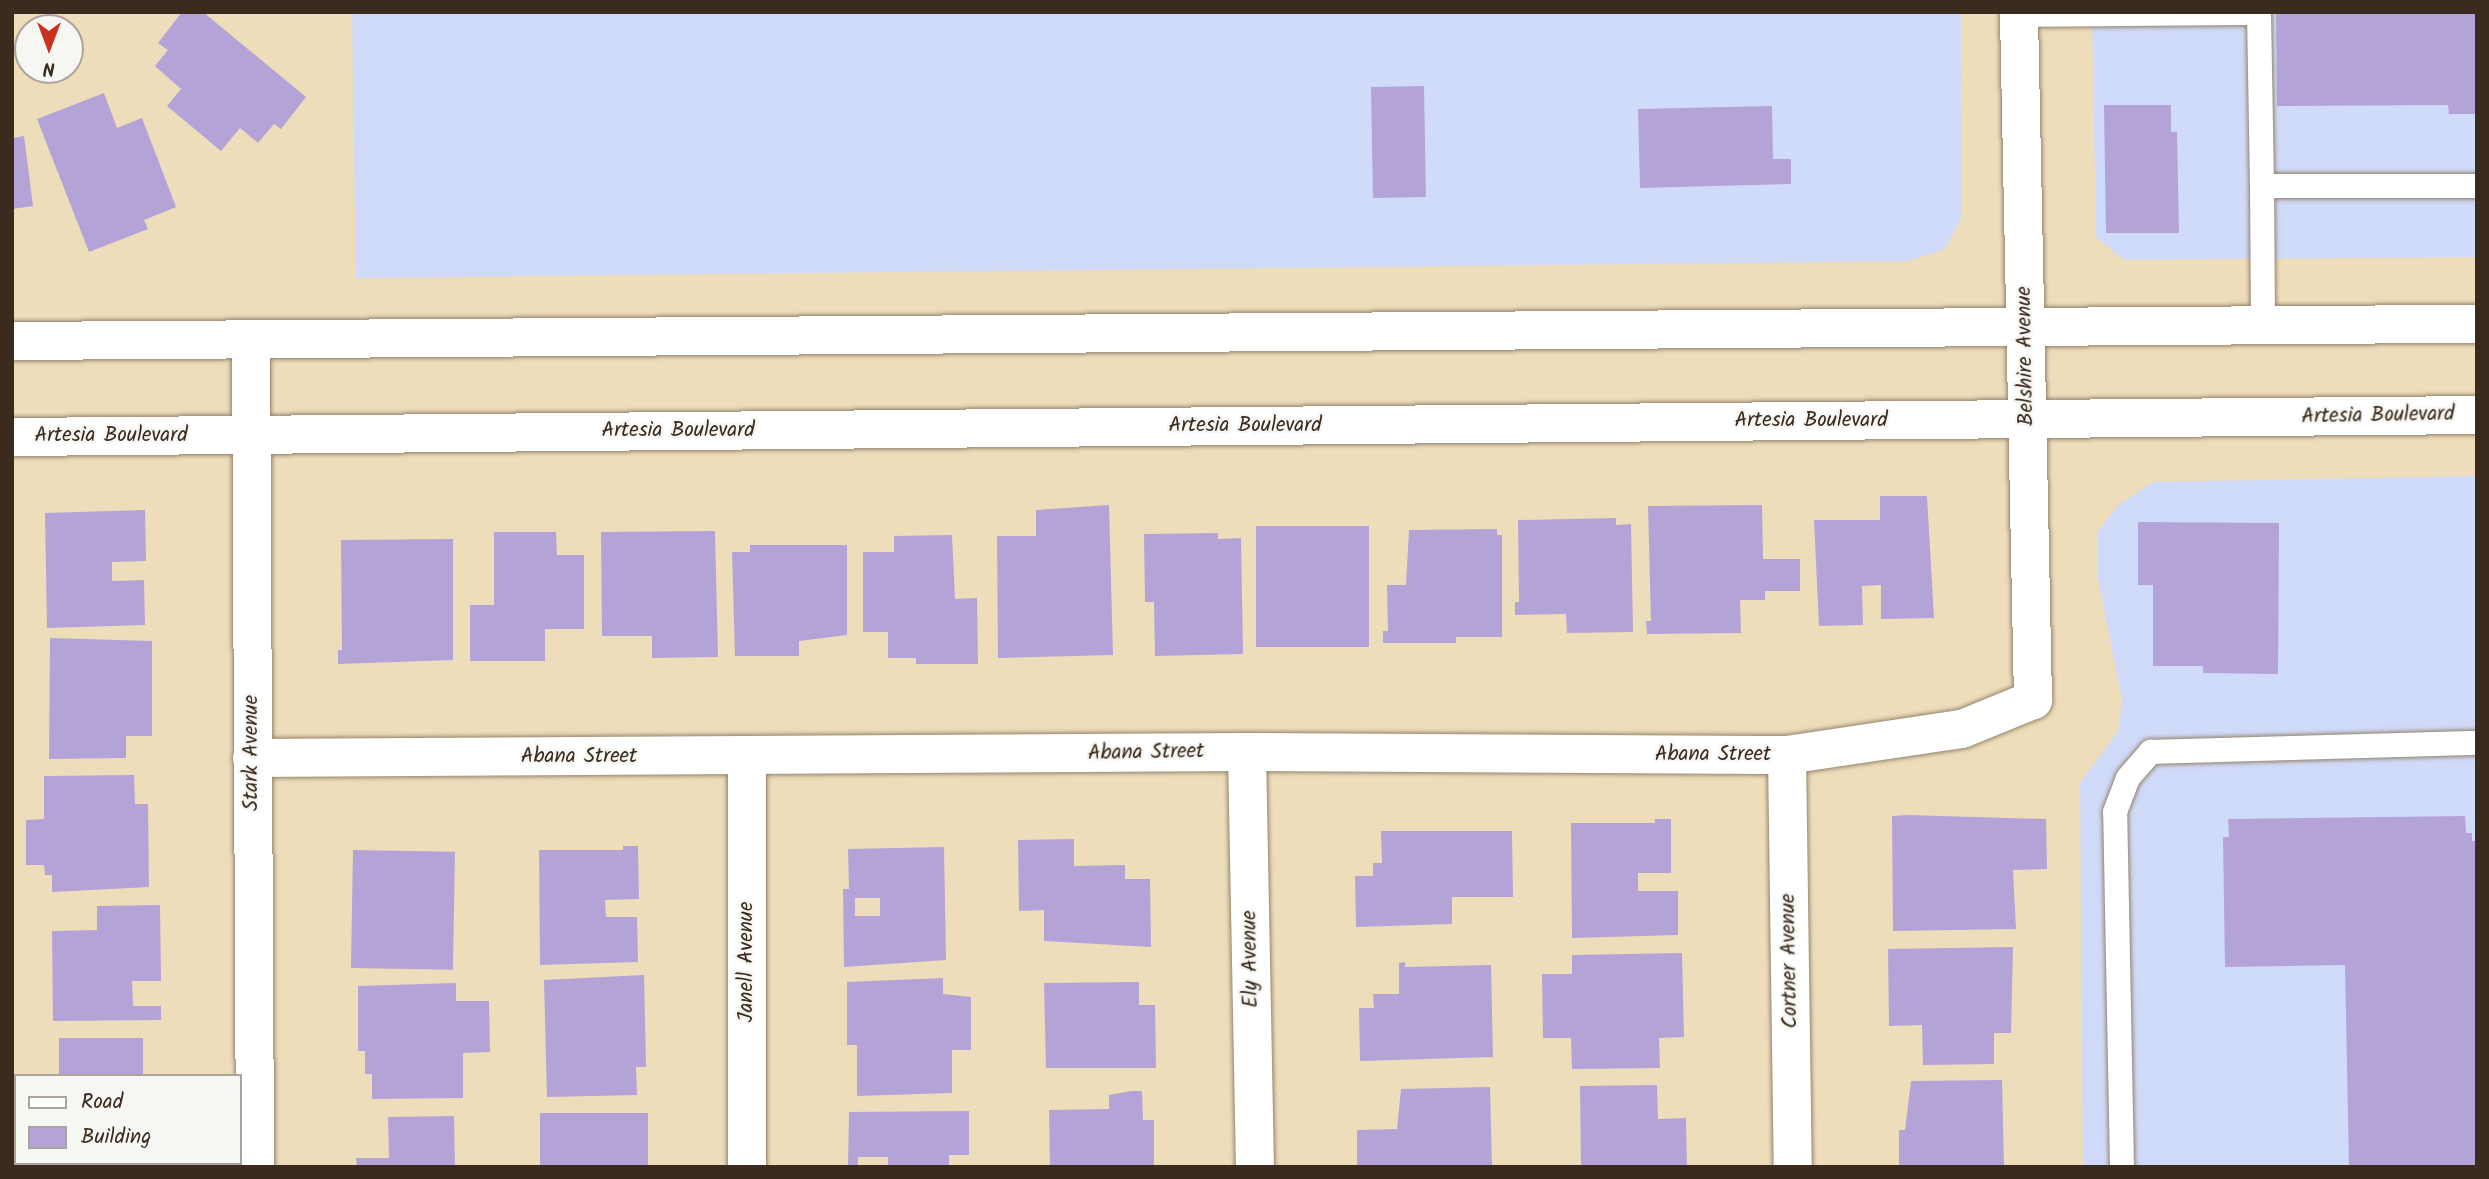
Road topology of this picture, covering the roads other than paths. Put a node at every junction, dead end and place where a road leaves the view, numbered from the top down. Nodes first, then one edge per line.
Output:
1 (2020, 13) edge
2 (2262, 186) junction
3 (2477, 186) edge
4 (2477, 324) edge
5 (2263, 325) junction
6 (2025, 326) junction
7 (251, 339) junction
8 (12, 341) edge
9 (2477, 415) edge
10 (2027, 419) junction
11 (251, 435) junction
12 (12, 437) edge
13 (2033, 700) joint
14 (2477, 743) edge
15 (1247, 752) junction
16 (1787, 755) junction
17 (747, 757) junction
18 (252, 758) junction
19 (255, 1167) edge
20 (747, 1167) edge
21 (1255, 1167) edge
22 (1793, 1167) edge
23 (2122, 1167) edge

1 - 2 lane
1 - 6 main road, Belshire Avenue
2 - 3 lane
2 - 5 lane
4 - 5 main road
5 - 6 main road
6 - 7 main road
6 - 10 main road, Belshire Avenue
7 - 8 main road
7 - 11 main road, Stark Avenue
9 - 10 main road, Artesia Boulevard
10 - 11 main road, Artesia Boulevard
10 - 13 main road, Belshire Avenue
11 - 12 main road, Artesia Boulevard
11 - 18 main road, Stark Avenue
13 - 16 main road, Abana Street
14 - 23 lane
15 - 16 main road, Abana Street
15 - 17 main road, Abana Street
15 - 21 main road, Ely Avenue
16 - 22 main road, Cortner Avenue
17 - 18 main road, Abana Street
17 - 20 main road, Janell Avenue
18 - 19 main road, Stark Avenue

